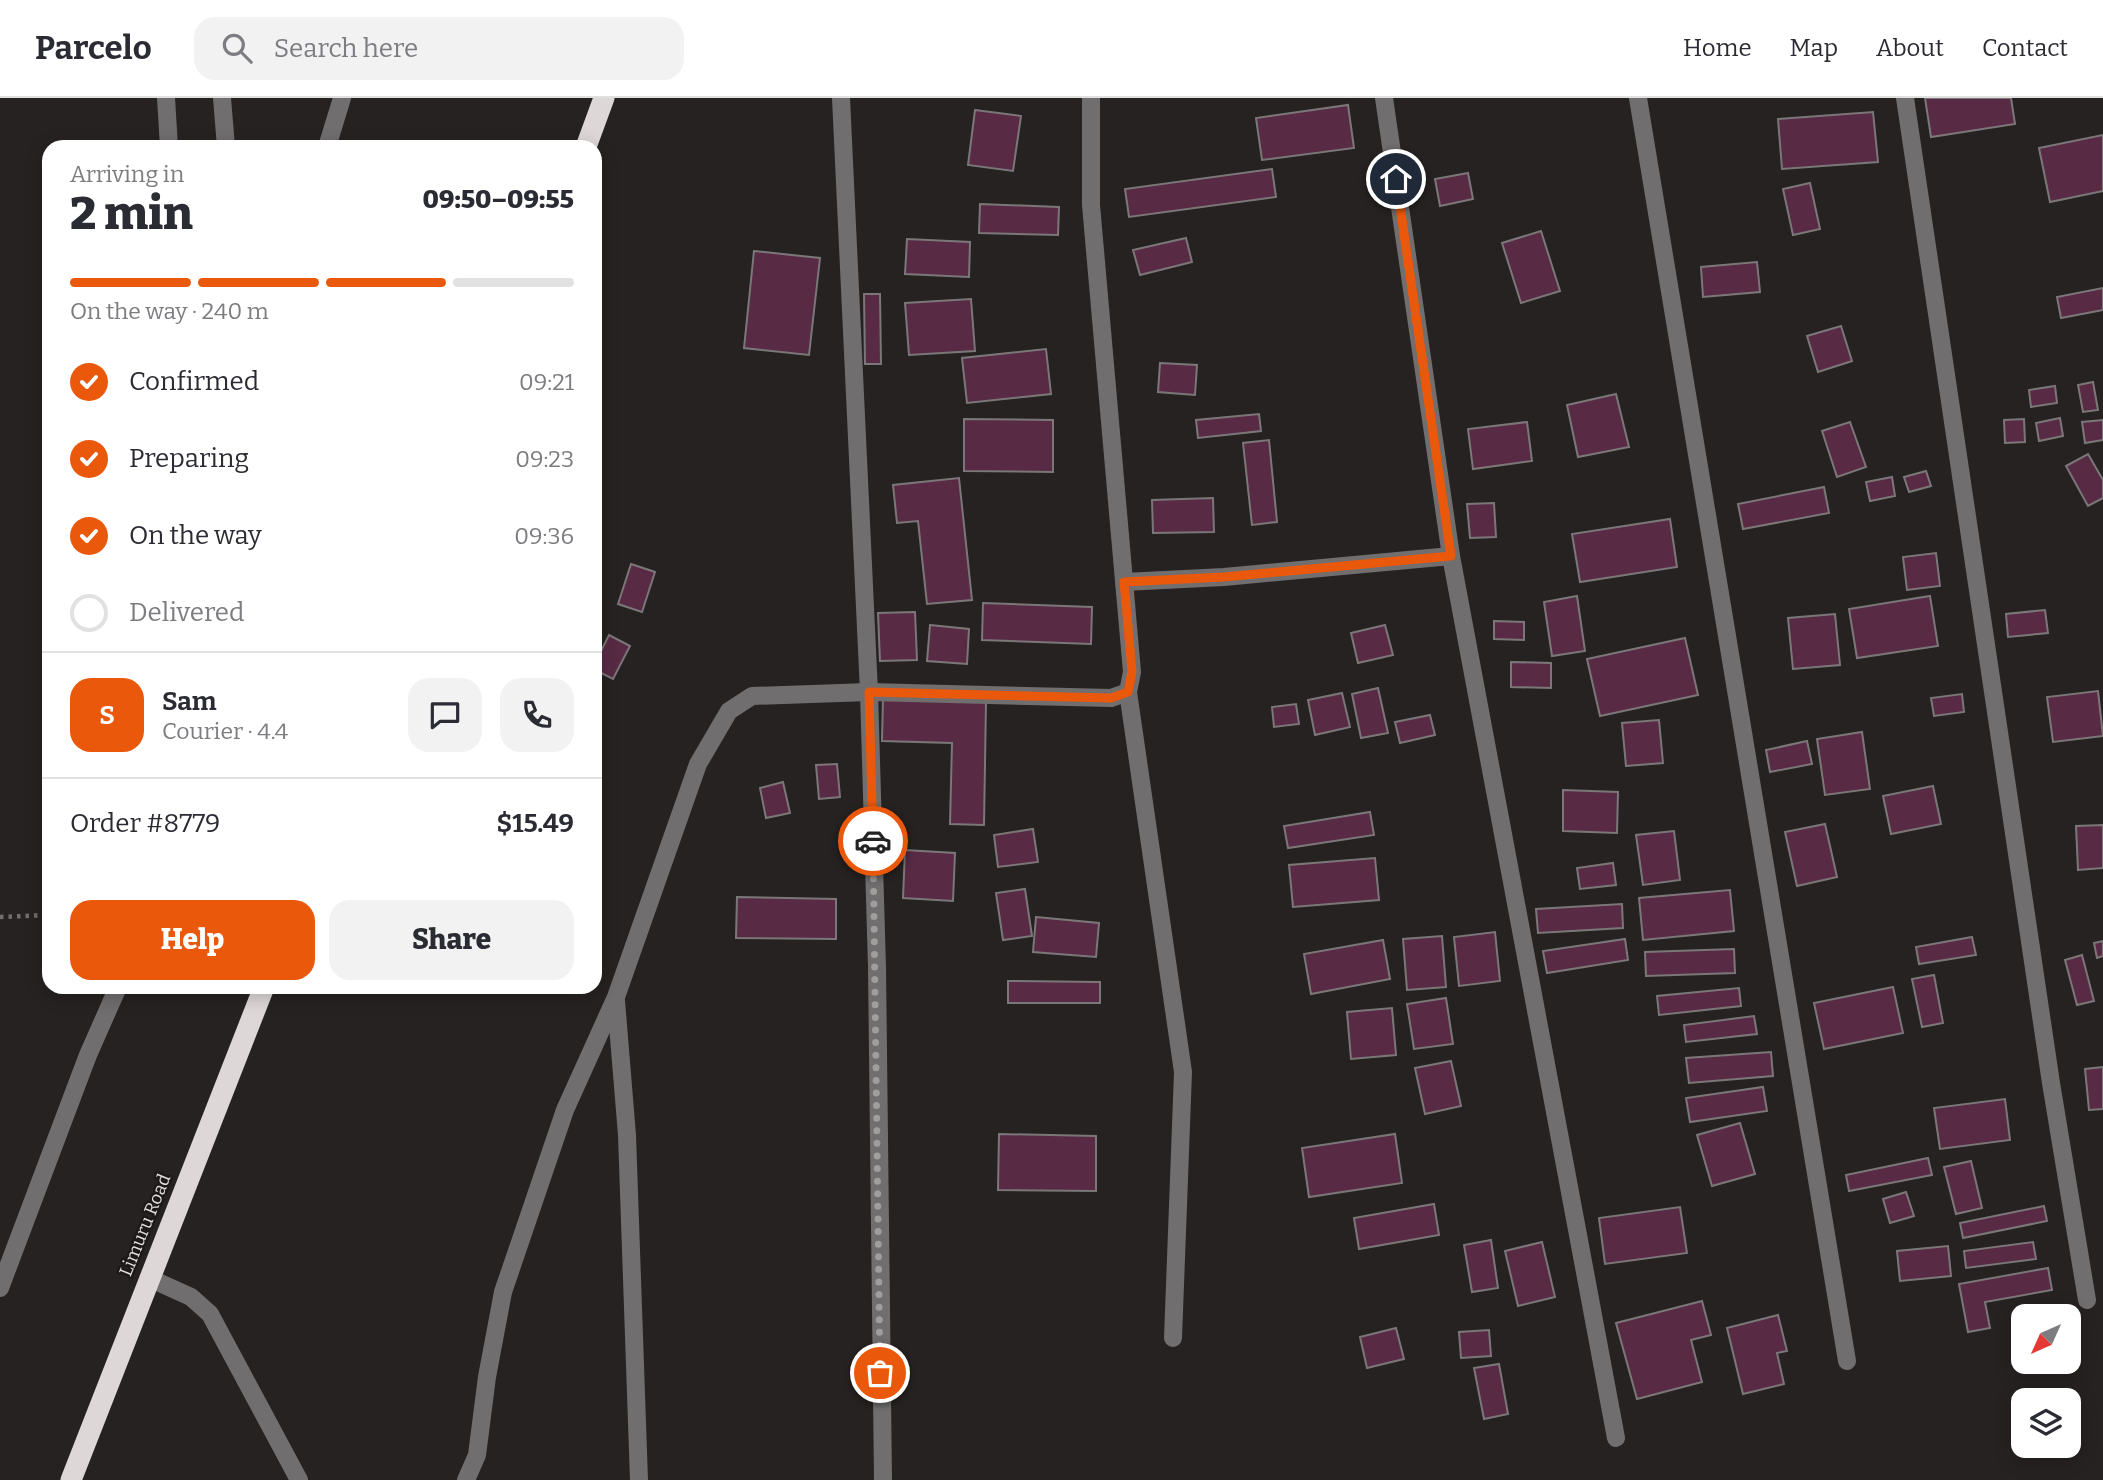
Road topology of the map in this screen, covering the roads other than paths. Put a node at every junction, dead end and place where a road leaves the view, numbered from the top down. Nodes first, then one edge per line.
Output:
1 (166, 98) edge
2 (222, 98) edge
3 (342, 98) edge
4 (604, 98) edge
5 (841, 98) edge
6 (1091, 98) edge
7 (1384, 98) edge
8 (1638, 98) edge
9 (1905, 98) edge
10 (169, 140) edge
11 (225, 140) edge
12 (329, 140) edge
13 (589, 140) edge
14 (1451, 556) junction
15 (1124, 582) junction
16 (869, 692) junction
17 (1128, 692) junction
18 (115, 994) edge
19 (261, 994) edge
20 (616, 997) junction
21 (149, 1278) junction
22 (0, 1288) edge
23 (2087, 1300) dead end
24 (1173, 1338) dead end
25 (1847, 1361) dead end
26 (1616, 1438) dead end
27 (71, 1480) edge
28 (299, 1480) edge
29 (466, 1480) edge
30 (639, 1480) edge
31 (883, 1480) edge

1 - 10 street
2 - 11 street
3 - 12 street
4 - 13 highway
5 - 16 street
6 - 15 street
7 - 14 street
8 - 25 street
9 - 23 street
14 - 15 street
14 - 26 street
15 - 17 street
16 - 17 street
16 - 20 street
16 - 31 street
17 - 24 street
18 - 22 street
19 - 21 highway, Limuru Road
20 - 29 street
20 - 30 street
21 - 27 highway, Limuru Road
21 - 28 street

